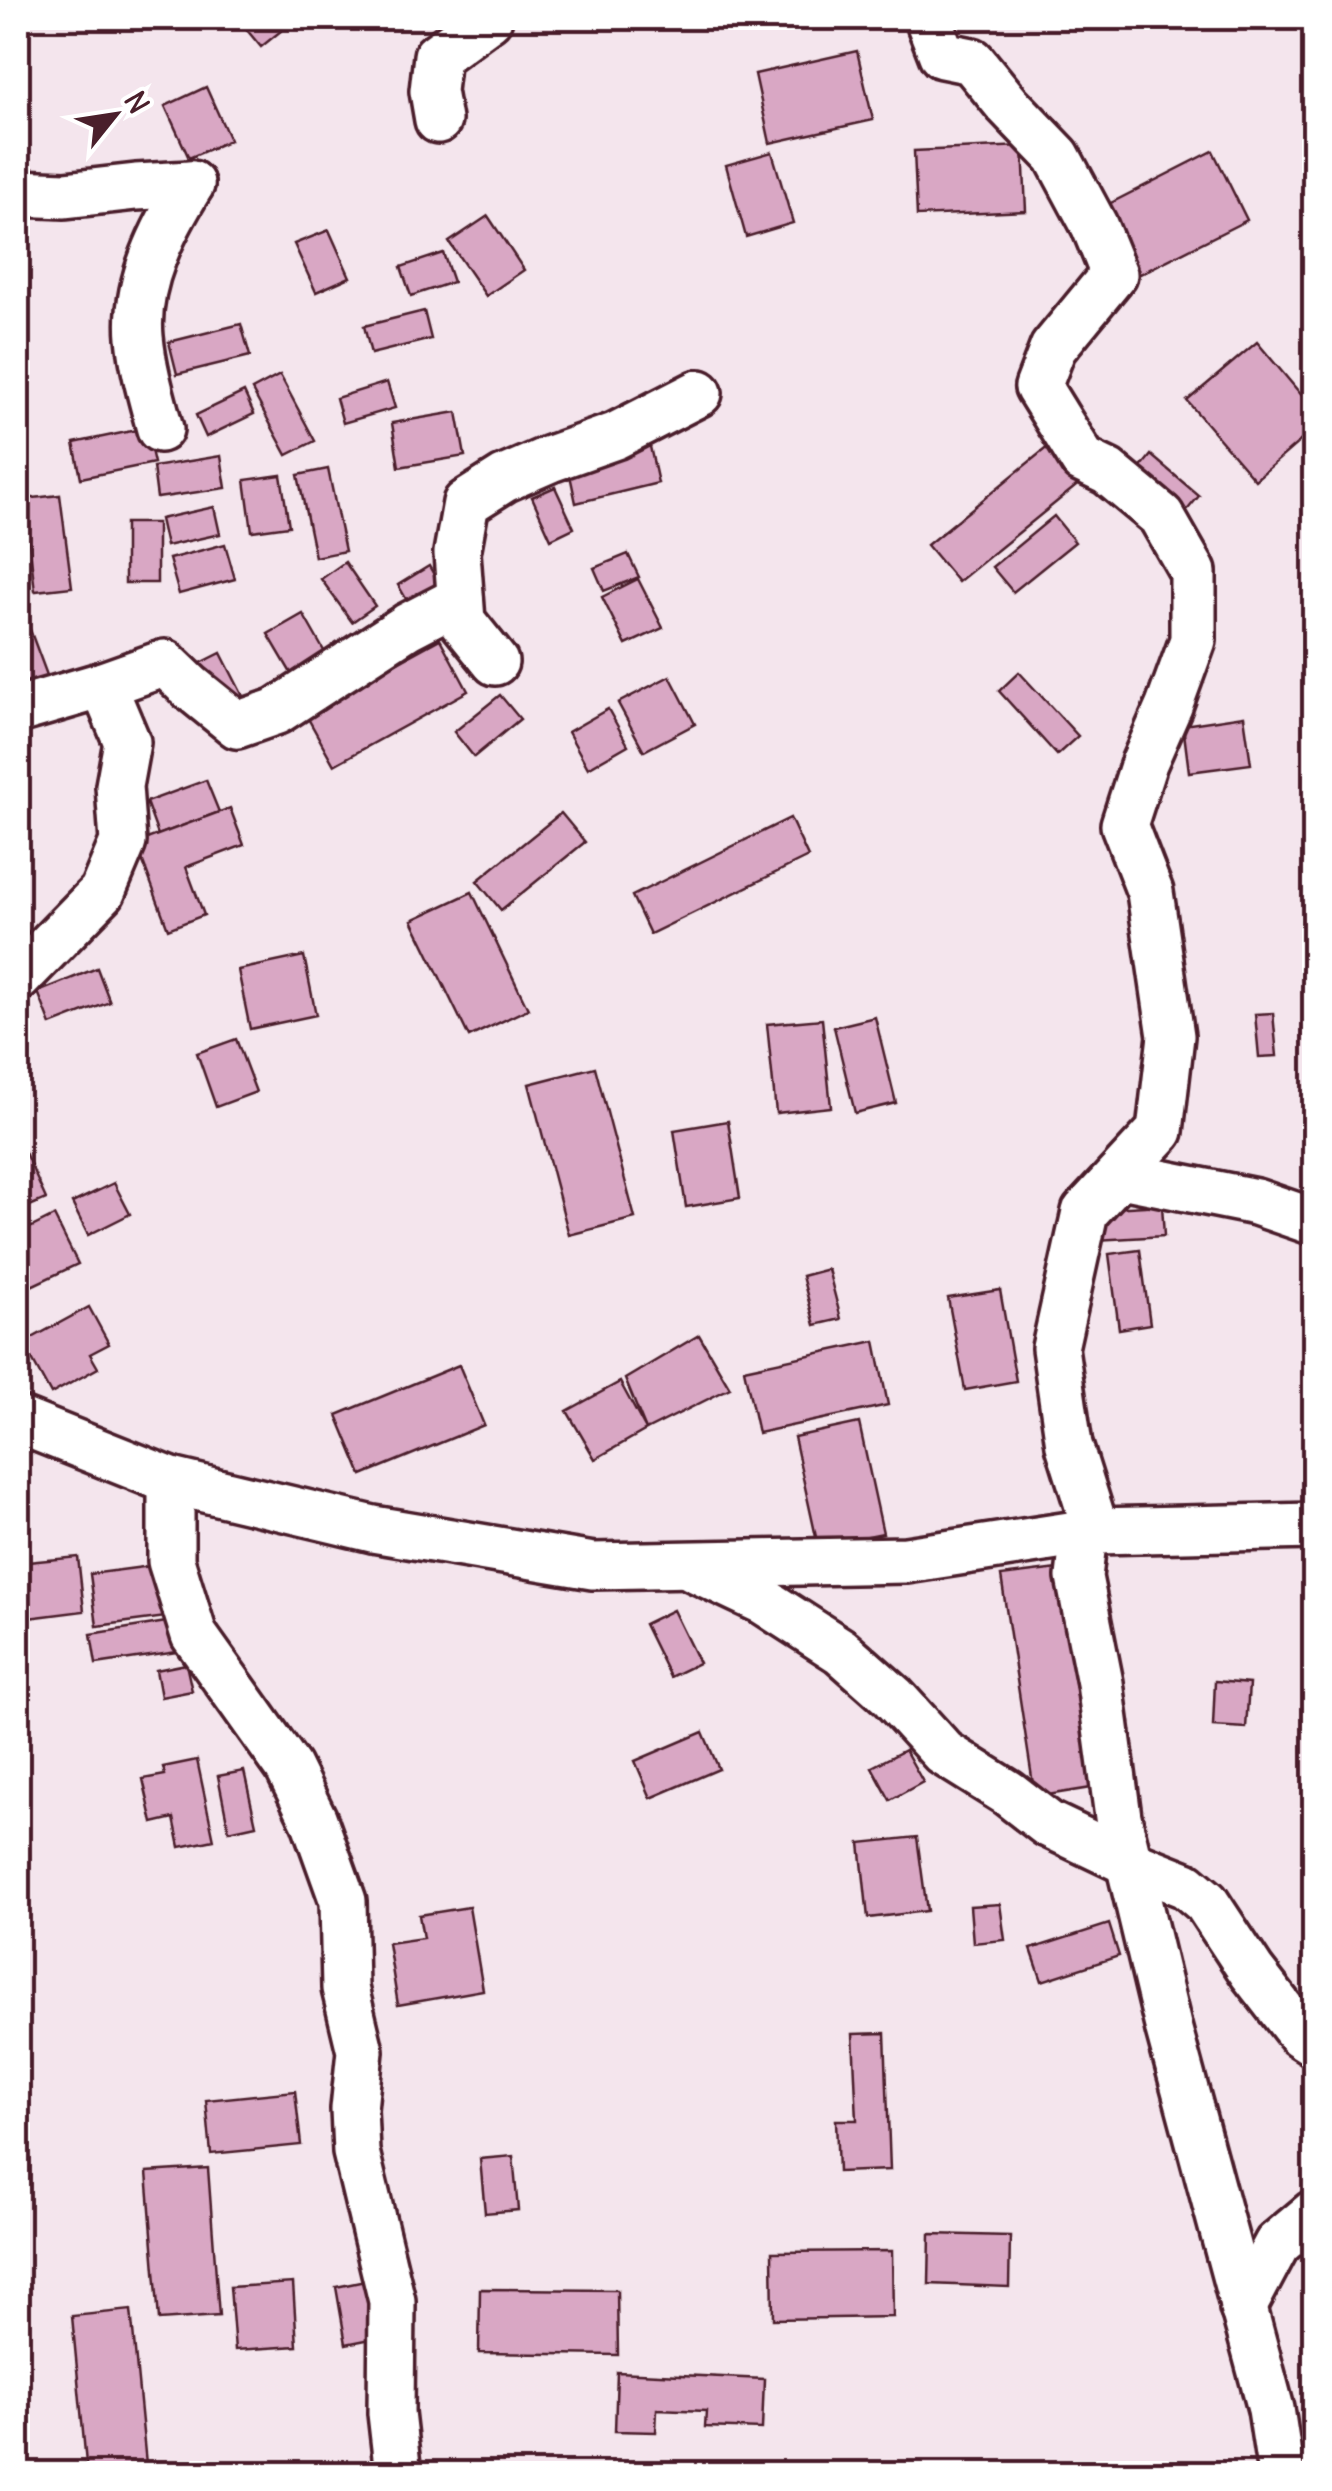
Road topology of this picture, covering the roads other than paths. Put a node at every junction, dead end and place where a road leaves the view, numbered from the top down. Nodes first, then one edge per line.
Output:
1 (489, 18) edge
2 (930, 18) edge
3 (438, 120) dead end
4 (18, 194) edge
5 (699, 393) dead end
6 (160, 429) dead end
7 (460, 598) junction
8 (495, 662) dead end
9 (103, 685) junction
10 (18, 710) edge
11 (18, 978) edge
12 (1122, 1175) junction
13 (1314, 1222) edge
14 (18, 1420) edge
15 (171, 1481) junction
16 (1314, 1526) edge
17 (1090, 1532) junction
18 (687, 1565) junction
19 (1128, 1862) junction
20 (1314, 2043) edge
21 (1314, 2213) edge
22 (1243, 2308) junction
23 (398, 2474) edge
24 (1281, 2474) edge

1 - 3 street
2 - 12 street
4 - 6 street
5 - 7 street
7 - 8 street
7 - 9 street
9 - 10 street
9 - 11 street
12 - 13 street
12 - 17 street
14 - 15 street
15 - 18 street
15 - 23 street
16 - 17 street
17 - 18 street
17 - 19 street
18 - 19 street
19 - 20 street
19 - 22 street
21 - 22 street
22 - 24 street

